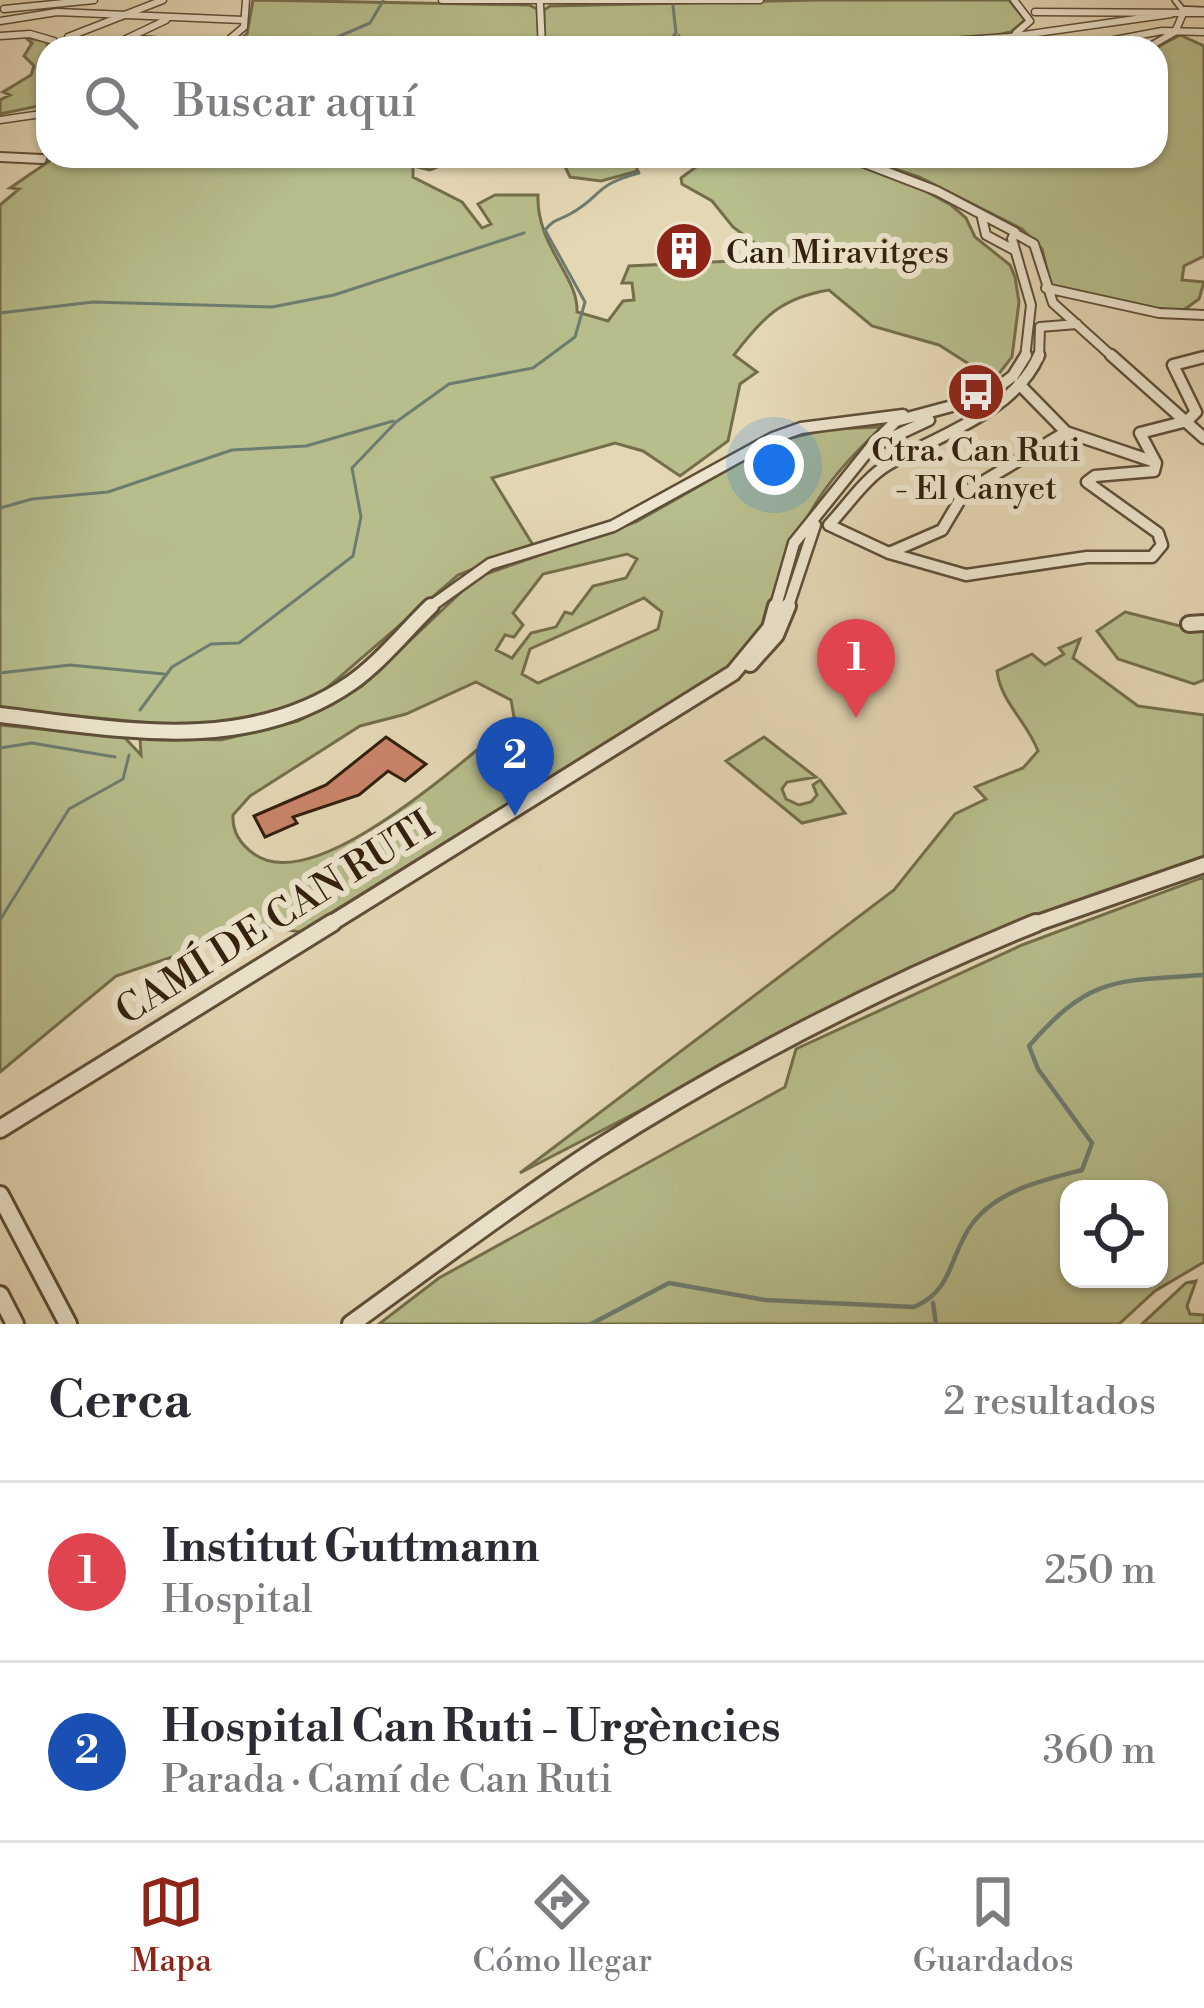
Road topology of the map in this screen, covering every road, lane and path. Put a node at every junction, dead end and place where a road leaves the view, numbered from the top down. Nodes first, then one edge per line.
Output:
1 (14, 0) edge
2 (89, 0) edge
3 (163, 0) edge
4 (246, 0) edge
5 (442, 0) edge
6 (760, 0) edge
7 (1017, 0) edge
8 (1175, 0) edge
9 (539, 2) edge
10 (2, 10) edge
11 (1204, 11) edge
12 (1171, 13) junction
13 (1183, 14) junction
14 (123, 15) junction
15 (1034, 17) junction
16 (171, 18) junction
17 (243, 20) junction
18 (0, 21) edge
19 (1060, 30) junction
20 (1176, 30) junction
21 (1204, 32) edge
22 (0, 36) edge
23 (36, 36) edge
24 (70, 36) edge
25 (132, 36) edge
26 (234, 36) edge
27 (541, 36) edge
28 (1000, 36) edge
29 (1009, 36) edge
30 (1139, 36) edge
31 (1166, 36) edge
32 (36, 112) edge
33 (0, 118) edge
34 (0, 157) edge
35 (36, 160) edge
36 (878, 168) edge
37 (984, 223) junction
38 (1014, 237) junction
39 (1000, 240) junction
40 (1017, 252) junction
41 (1046, 288) junction
42 (1204, 315) edge
43 (1077, 324) junction
44 (1204, 357) edge
45 (1019, 384) junction
46 (982, 398) junction
47 (958, 405) junction
48 (946, 414) junction
49 (896, 421) junction
50 (1187, 422) junction
51 (1066, 431) junction
52 (792, 432) junction
53 (1204, 437) edge
54 (871, 449) junction
55 (1156, 463) junction
56 (824, 508) junction
57 (797, 538) junction
58 (889, 553) junction
59 (796, 568) junction
60 (780, 588) junction
61 (783, 626) junction
62 (759, 646) junction
63 (733, 673) junction
64 (0, 715) edge
65 (1204, 865) edge
66 (0, 1125) edge
67 (0, 1195) edge
68 (0, 1295) edge
69 (15, 1324) edge
70 (68, 1324) edge
71 (351, 1324) edge

1 - 10 street
2 - 10 street
3 - 14 street
4 - 17 street
5 - 9 street
6 - 9 street
7 - 15 street
8 - 11 street
9 - 27 street
11 - 13 street
12 - 13 street
12 - 15 street
12 - 19 street
13 - 20 street
14 - 16 street
14 - 18 street
14 - 24 street
15 - 19 street
15 - 28 street
16 - 17 street
16 - 25 street
17 - 26 street
19 - 29 street
20 - 21 street
20 - 30 street
20 - 31 street
22 - 23 street
32 - 33 street
34 - 35 street
36 - 37 street
37 - 38 street
37 - 39 street
38 - 39 street
38 - 40 street
38 - 41 street
39 - 40 street
40 - 46 street
41 - 42 street
41 - 43 street
43 - 45 street
43 - 50 street
44 - 50 street
45 - 51 street
45 - 58 street
46 - 47 street
46 - 48 street
47 - 49 street
47 - 52 street
48 - 49 street
48 - 54 street, CAMÍ DE CAN RUTI
49 - 52 street
49 - 54 street, CAMÍ DE CAN RUTI
50 - 53 street
50 - 55 street
51 - 55 street
51 - 58 street
52 - 64 street
54 - 56 street, CAMÍ DE CAN RUTI
55 - 58 street
56 - 57 street, CAMÍ DE CAN RUTI
56 - 59 street, CAMÍ DE CAN RUTI
57 - 59 street, CAMÍ DE CAN RUTI
57 - 60 street, CAMÍ DE CAN RUTI
59 - 61 street, CAMÍ DE CAN RUTI
60 - 61 street, CAMÍ DE CAN RUTI
60 - 62 street, CAMÍ DE CAN RUTI
61 - 62 street, CAMÍ DE CAN RUTI
61 - 63 street, CAMÍ DE CAN RUTI
62 - 63 street, CAMÍ DE CAN RUTI
63 - 66 street, CAMÍ DE CAN RUTI
65 - 71 street
67 - 70 street
68 - 69 street

